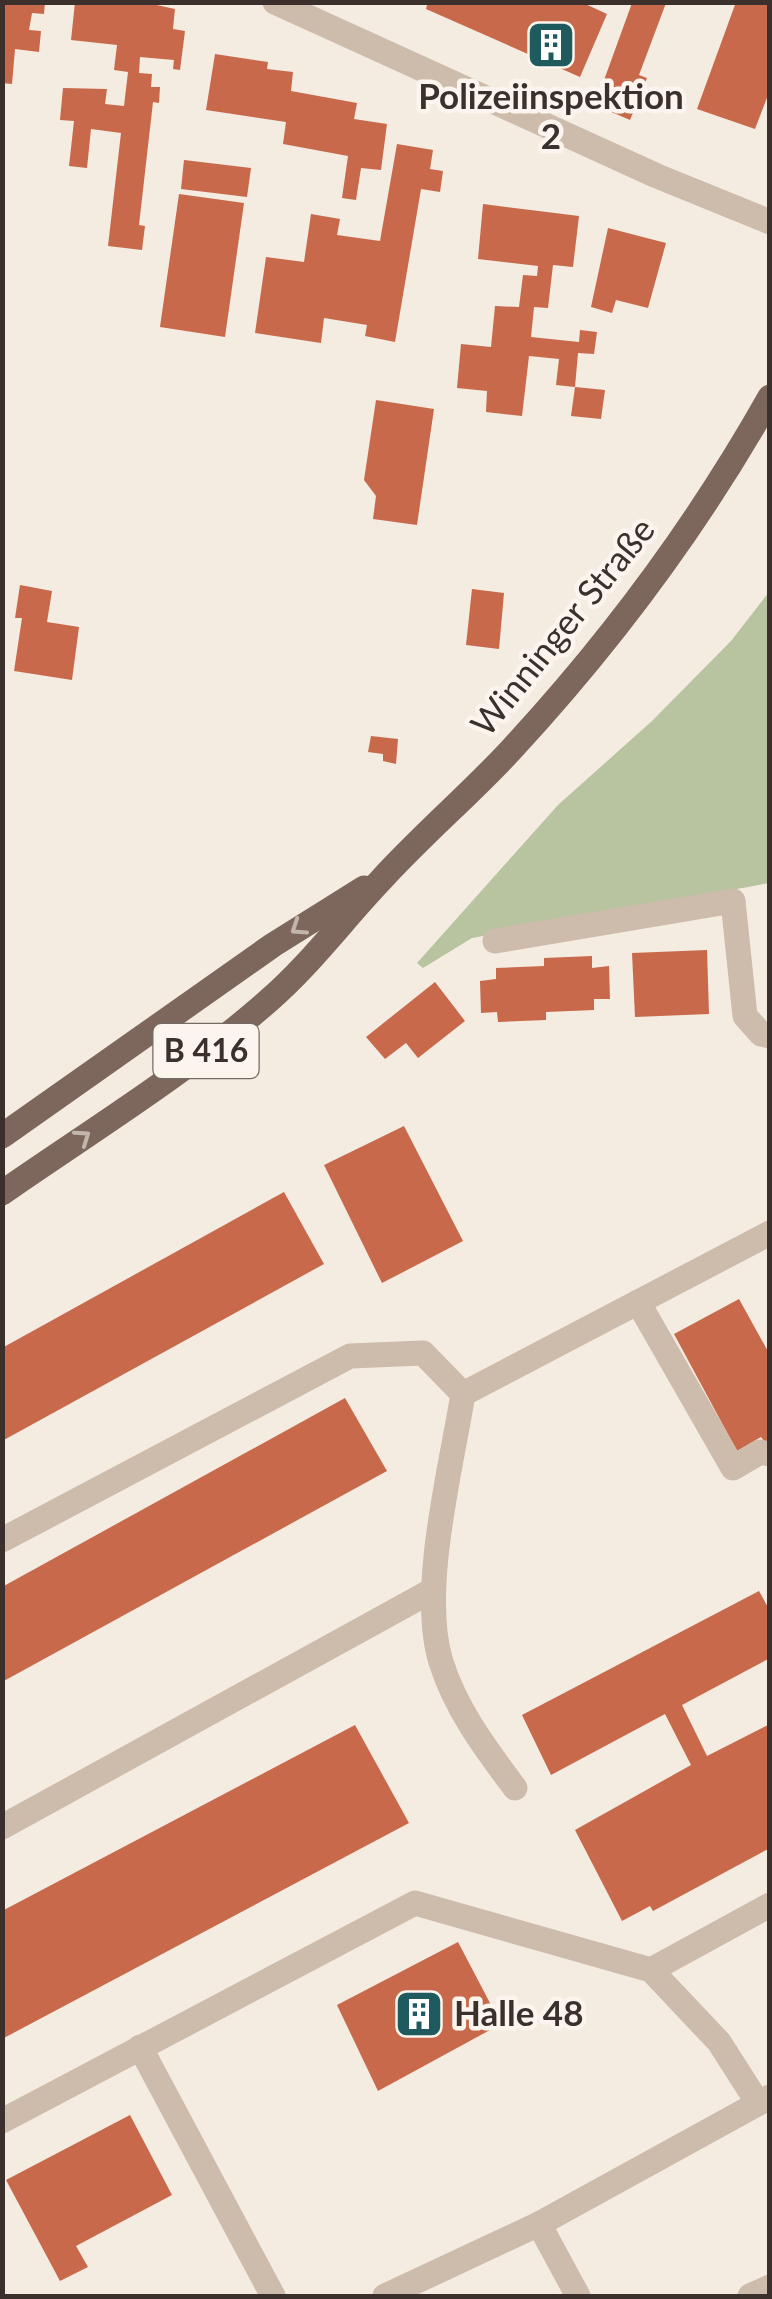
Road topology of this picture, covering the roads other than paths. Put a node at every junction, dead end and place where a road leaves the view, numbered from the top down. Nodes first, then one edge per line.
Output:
1 (275, 2) edge
2 (768, 221) edge
3 (770, 397) edge
4 (382, 878) junction
5 (495, 940) dead end
6 (770, 1036) edge
7 (2, 1136) edge
8 (2, 1193) edge
9 (770, 1233) edge
10 (638, 1302) junction
11 (463, 1394) junction
12 (770, 1454) edge
13 (2, 1540) edge
14 (433, 1590) junction
15 (515, 1788) dead end
16 (2, 1828) edge
17 (770, 1904) edge
18 (651, 1970) junction
19 (140, 2046) junction
20 (764, 2100) edge
21 (2, 2121) edge
22 (539, 2224) junction
23 (770, 2287) edge
24 (273, 2296) edge
25 (385, 2296) edge
26 (578, 2296) edge
27 (750, 2296) edge

1 - 2 street
3 - 4 main road, Winninger Straße / B 416
4 -> 7 main road, Winninger Straße / B 416
8 -> 4 main road, Winninger Straße / B 416
5 - 6 street
9 - 10 street
10 - 11 street
10 - 12 street
11 - 13 street
11 - 14 street
14 - 15 street
14 - 16 street
17 - 18 street
18 - 19 street
18 - 20 street
19 - 21 street
19 - 24 street
20 - 22 street
22 - 25 street
22 - 26 street
23 - 27 street

